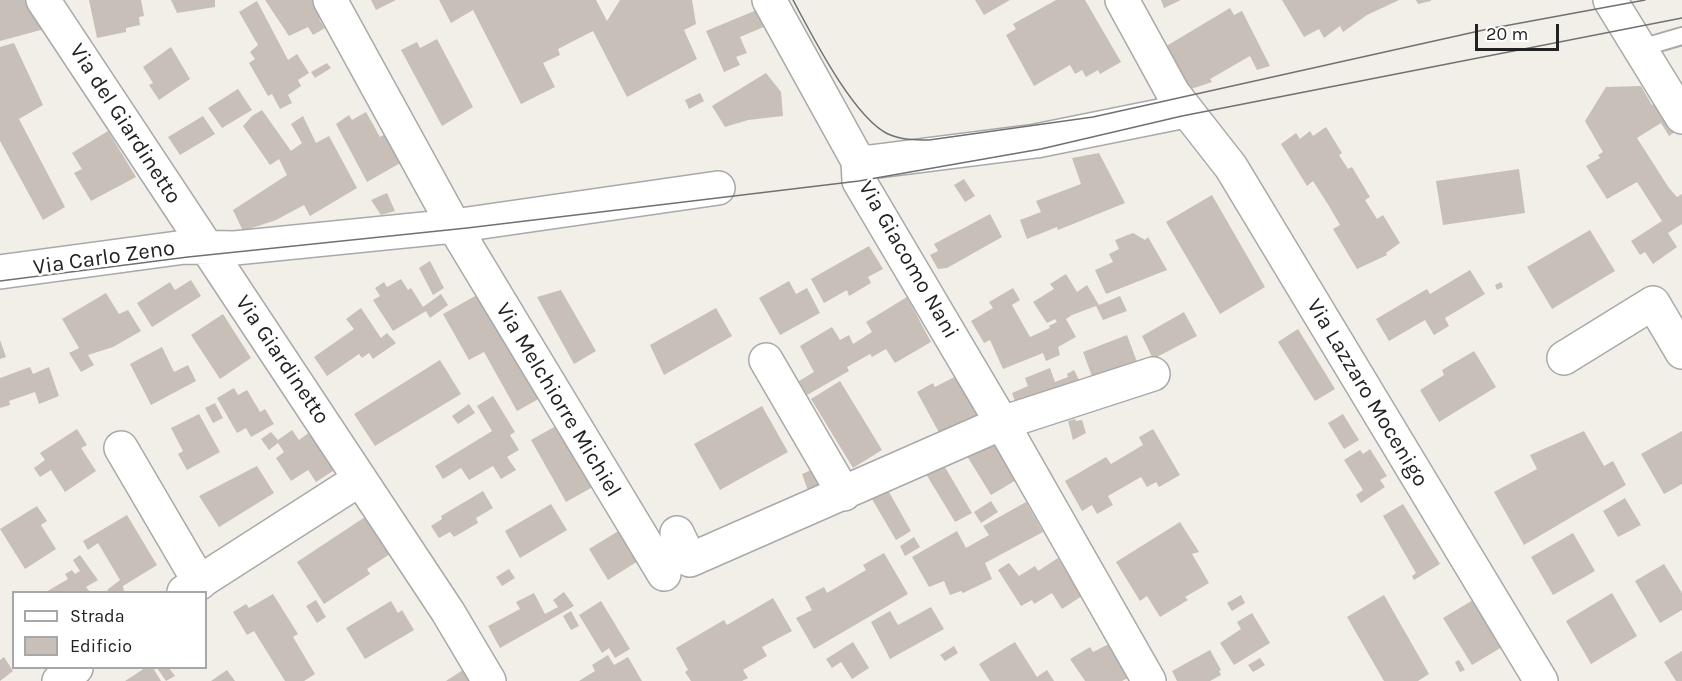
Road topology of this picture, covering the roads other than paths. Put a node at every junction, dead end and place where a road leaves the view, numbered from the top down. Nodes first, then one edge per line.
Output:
1 (43, 0) edge
2 (330, 0) edge
3 (769, 0) edge
4 (1122, 0) edge
5 (1610, 0) edge
6 (1682, 36) edge
7 (1641, 48) junction
8 (1185, 111) junction
9 (1682, 117) edge
10 (858, 160) junction
11 (718, 188) dead end
12 (454, 226) junction
13 (207, 248) junction
14 (0, 272) edge
15 (1682, 352) edge
16 (1564, 358) dead end
17 (766, 360) dead end
18 (1153, 374) dead end
19 (1002, 423) junction
20 (121, 447) dead end
21 (360, 479) junction
22 (844, 494) junction
23 (677, 533) dead end
24 (664, 574) dead end
25 (192, 587) edge
26 (75, 669) edge
27 (59, 681) edge
28 (489, 681) edge
29 (1149, 681) edge
30 (1541, 681) edge

1 - 13 street, Via del Giardinetto
2 - 12 street, Via Melchiorre Michiel
3 - 10 street, Via Giacomo Nani
4 - 8 street, Via Lazzaro Mocenigo
5 - 7 street
6 - 7 lane
7 - 9 street
8 - 10 street
8 - 30 street, Via Lazzaro Mocenigo
10 - 19 street, Via Giacomo Nani
11 - 12 street
12 - 13 street
12 - 24 street, Via Melchiorre Michiel
13 - 14 street, Via Carlo Zeno
13 - 21 street, Via Giardinetto
15 - 16 street
17 - 22 street
18 - 19 street
19 - 22 street
19 - 29 street, Via Giacomo Nani
20 - 25 street
21 - 25 street
21 - 28 street, Via Giardinetto
22 - 23 street
26 - 27 street

